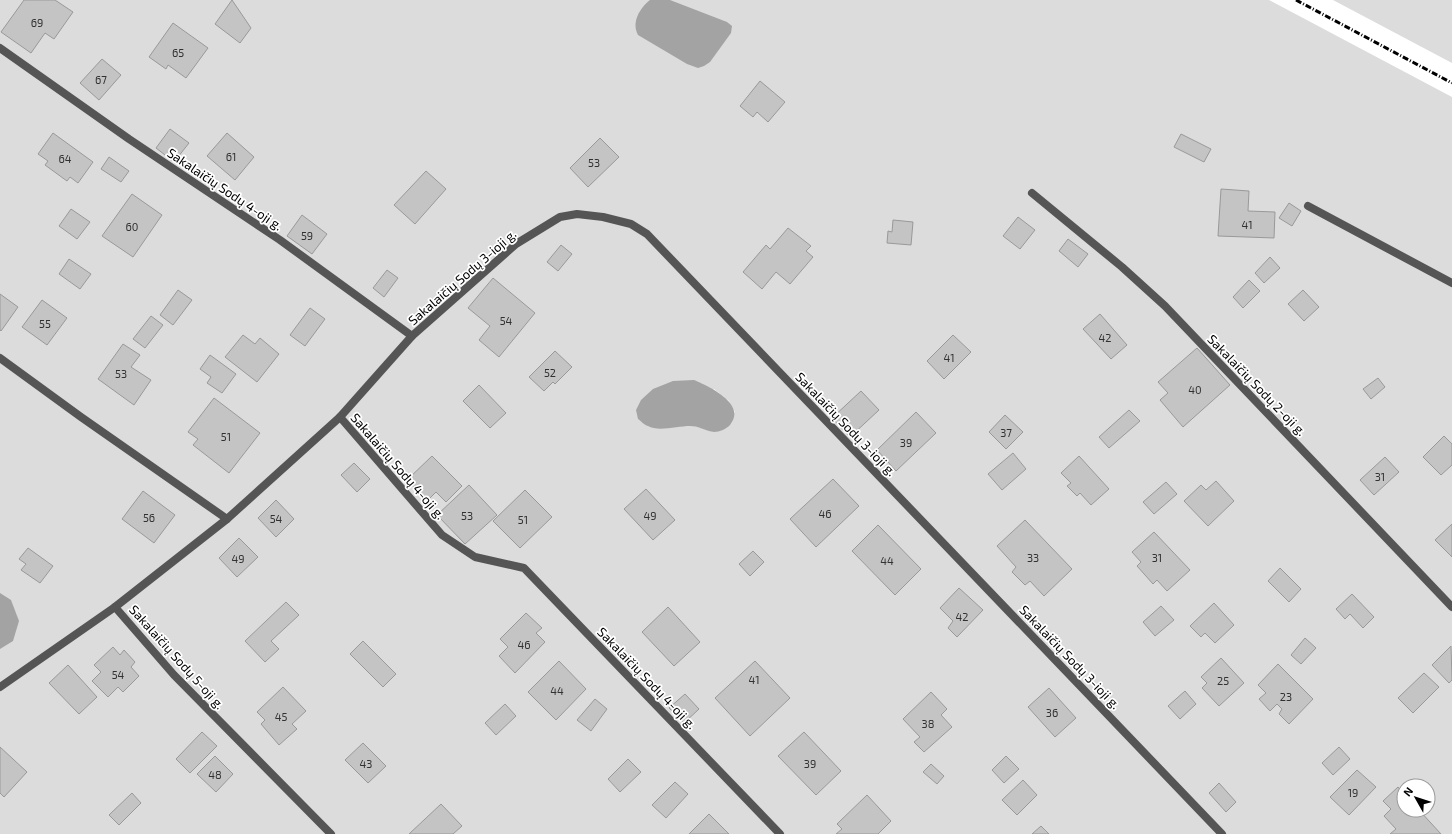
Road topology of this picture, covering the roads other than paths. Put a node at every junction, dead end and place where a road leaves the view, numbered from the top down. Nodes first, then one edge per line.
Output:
1 (0, 48) edge
2 (1032, 193) dead end
3 (1308, 206) dead end
4 (1452, 283) edge
5 (412, 336) junction
6 (0, 358) edge
7 (340, 416) junction
8 (227, 519) junction
9 (115, 607) junction
10 (1452, 607) edge
11 (0, 687) edge
12 (331, 834) edge
13 (780, 834) edge
14 (1222, 834) edge

1 - 5 street, Sakalaičių Sodų 4-oji g.
2 - 10 street, Sakalaičių Sodų 2-oji g.
3 - 4 street
5 - 7 street, Sakalaičių Sodų 4-oji g.
5 - 14 street, Sakalaičių Sodų 3-ioji g.
6 - 8 street
7 - 8 street, Sakalaičių Sodų 5-oji g.
7 - 13 street, Sakalaičių Sodų 4-oji g.
8 - 9 street, Sakalaičių Sodų 5-oji g.
9 - 11 street
9 - 12 street, Sakalaičių Sodų 5-oji g.

